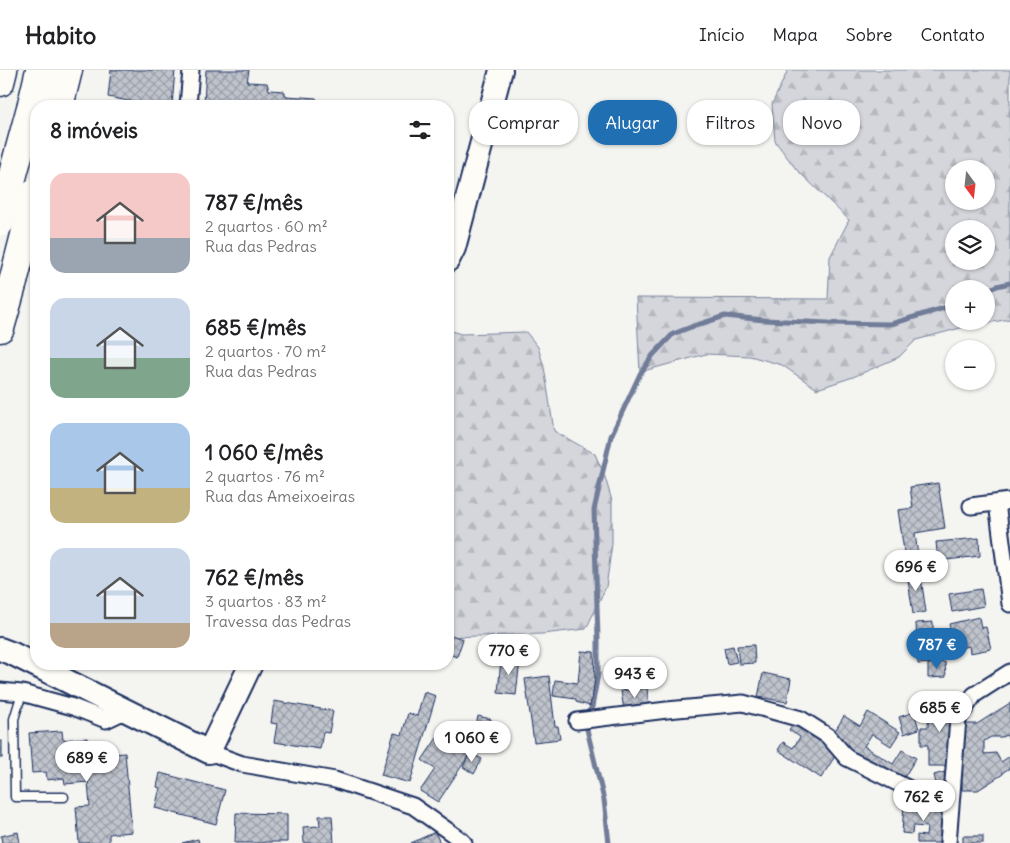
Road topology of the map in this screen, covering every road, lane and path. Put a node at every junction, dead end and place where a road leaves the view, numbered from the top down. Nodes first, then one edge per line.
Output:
1 (3, 70) edge
2 (40, 70) edge
3 (68, 70) edge
4 (191, 70) edge
5 (502, 70) edge
6 (0, 82) edge
7 (49, 100) edge
8 (53, 100) edge
9 (188, 100) edge
10 (30, 152) edge
11 (30, 215) edge
12 (0, 222) edge
13 (454, 248) edge
14 (0, 328) edge
15 (1003, 502) edge
16 (971, 506) dead end
17 (1010, 604) edge
18 (0, 649) edge
19 (30, 663) edge
20 (44, 670) edge
21 (248, 670) edge
22 (1010, 672) edge
23 (0, 691) edge
24 (22, 693) junction
25 (125, 711) junction
26 (584, 720) dead end
27 (209, 752) junction
28 (64, 797) dead end
29 (950, 809) junction
30 (464, 843) edge
31 (948, 843) edge

1 - 6 highway
2 - 7 highway
3 - 8 highway
4 - 9 street
5 - 13 main road
10 - 12 highway, bridge
11 - 14 highway, bridge
15 - 16 street
15 - 17 street
18 - 19 main road
20 - 25 main road
21 - 27 main road
22 - 29 street
23 - 24 street
24 - 25 street
24 - 28 lane
25 - 27 main road
26 - 29 street
27 - 30 street
29 - 31 street

